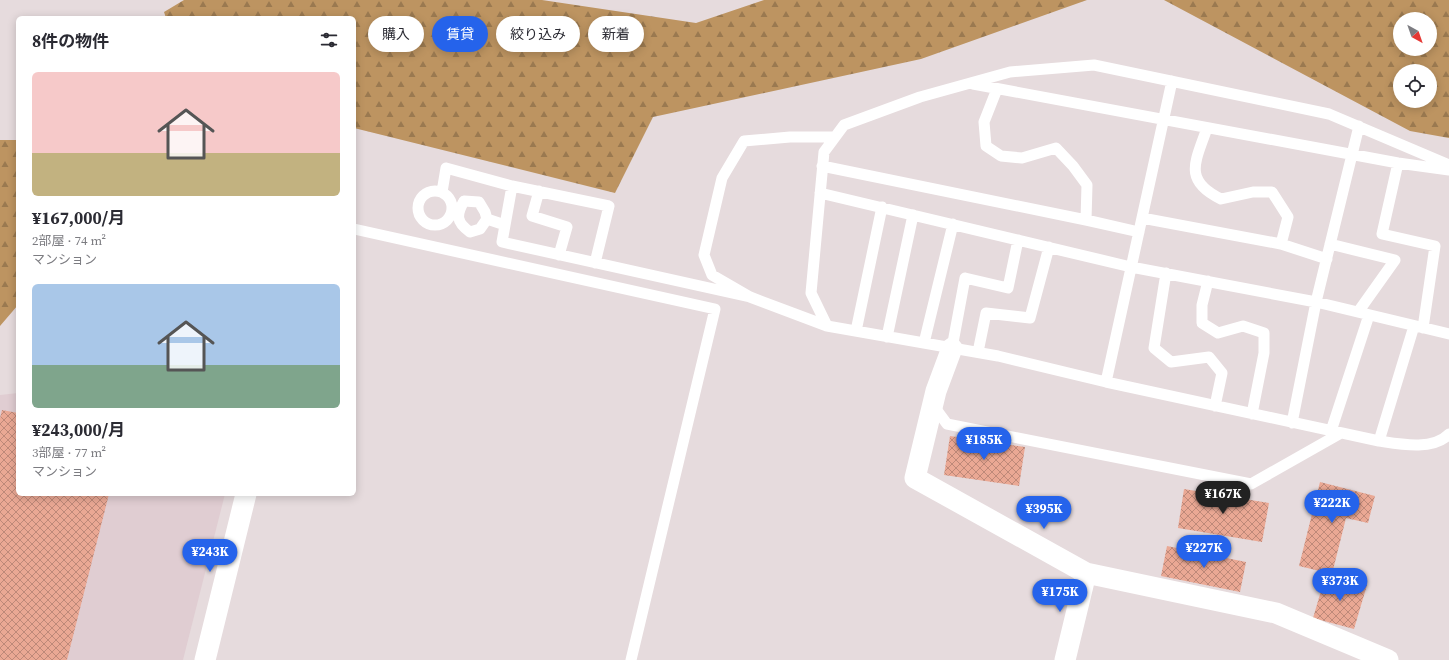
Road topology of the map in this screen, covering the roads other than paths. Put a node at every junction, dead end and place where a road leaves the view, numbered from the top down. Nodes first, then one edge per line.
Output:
1 (1172, 81) junction
2 (970, 84) junction
3 (997, 88) junction
4 (1164, 119) junction
5 (1358, 126) junction
6 (1207, 128) junction
7 (835, 137) junction
8 (1352, 154) junction
9 (1398, 163) junction
10 (822, 166) junction
11 (1449, 166) edge
12 (1449, 170) edge
13 (512, 186) junction
14 (539, 191) junction
15 (442, 192) junction
16 (820, 192) junction
17 (882, 207) junction
18 (456, 212) junction
19 (913, 215) junction
20 (1142, 218) junction
21 (487, 219) junction
22 (1086, 220) junction
23 (953, 224) junction
24 (505, 225) junction
25 (356, 229) edge
26 (1139, 232) junction
27 (1018, 240) junction
28 (1281, 244) junction
29 (1330, 244) junction
30 (1049, 247) junction
31 (559, 255) junction
32 (1327, 260) junction
33 (596, 263) junction
34 (1131, 267) junction
35 (1166, 273) junction
36 (1208, 282) junction
37 (750, 297) junction
38 (1316, 302) junction
39 (1358, 312) junction
40 (1369, 315) junction
41 (827, 326) junction
42 (1418, 327) junction
43 (856, 331) junction
44 (1449, 334) edge
45 (887, 337) junction
46 (924, 343) junction
47 (952, 348) junction
48 (978, 352) junction
49 (1106, 382) junction
50 (933, 405) junction
51 (1215, 406) junction
52 (1252, 414) junction
53 (1292, 423) junction
54 (1336, 432) junction
55 (1449, 434) edge
56 (1379, 441) junction
57 (246, 496) edge
58 (1086, 573) junction
59 (205, 660) edge
60 (631, 660) edge
61 (1065, 660) edge
62 (1386, 660) edge

1 - 2 lane
1 - 4 lane
1 - 5 lane
2 - 3 lane
2 - 7 lane
3 - 4 lane
3 - 22 lane
4 - 6 lane
4 - 20 lane
5 - 8 lane
5 - 11 lane
6 - 8 lane
6 - 28 lane
7 - 10 lane
7 - 37 lane
8 - 9 lane
8 - 29 lane
9 - 12 lane
9 - 42 lane
10 - 16 lane
10 - 22 lane
13 - 14 lane
13 - 15 lane
13 - 24 lane
14 - 31 lane
14 - 33 lane
15 - 18 lane
15 - 18 lane
16 - 17 lane
16 - 41 lane
17 - 19 lane
17 - 43 lane
18 - 21 lane
18 - 21 lane
19 - 23 lane
19 - 45 lane
20 - 26 lane
20 - 28 lane
21 - 24 lane
22 - 26 lane
23 - 27 lane
23 - 46 lane
24 - 31 lane
25 - 60 lane
26 - 34 lane
27 - 30 lane
27 - 47 lane
28 - 32 lane
29 - 32 lane
29 - 39 lane
30 - 34 lane
30 - 48 lane
31 - 33 lane
32 - 38 lane
33 - 37 lane
34 - 35 lane
34 - 49 lane
35 - 36 lane
35 - 51 lane
36 - 38 lane
36 - 52 lane
37 - 41 lane
38 - 39 lane
38 - 53 lane
39 - 40 lane
40 - 42 lane
40 - 54 lane
41 - 43 lane
42 - 44 lane
42 - 56 lane
43 - 45 lane
45 - 46 lane
46 - 47 lane
47 - 48 lane
47 - 50 street
48 - 49 lane
49 - 51 lane
50 - 54 lane
50 - 58 street
51 - 52 lane
52 - 53 lane
53 - 54 lane
54 - 56 lane
55 - 56 lane
57 - 59 street
58 - 61 street
58 - 62 street

